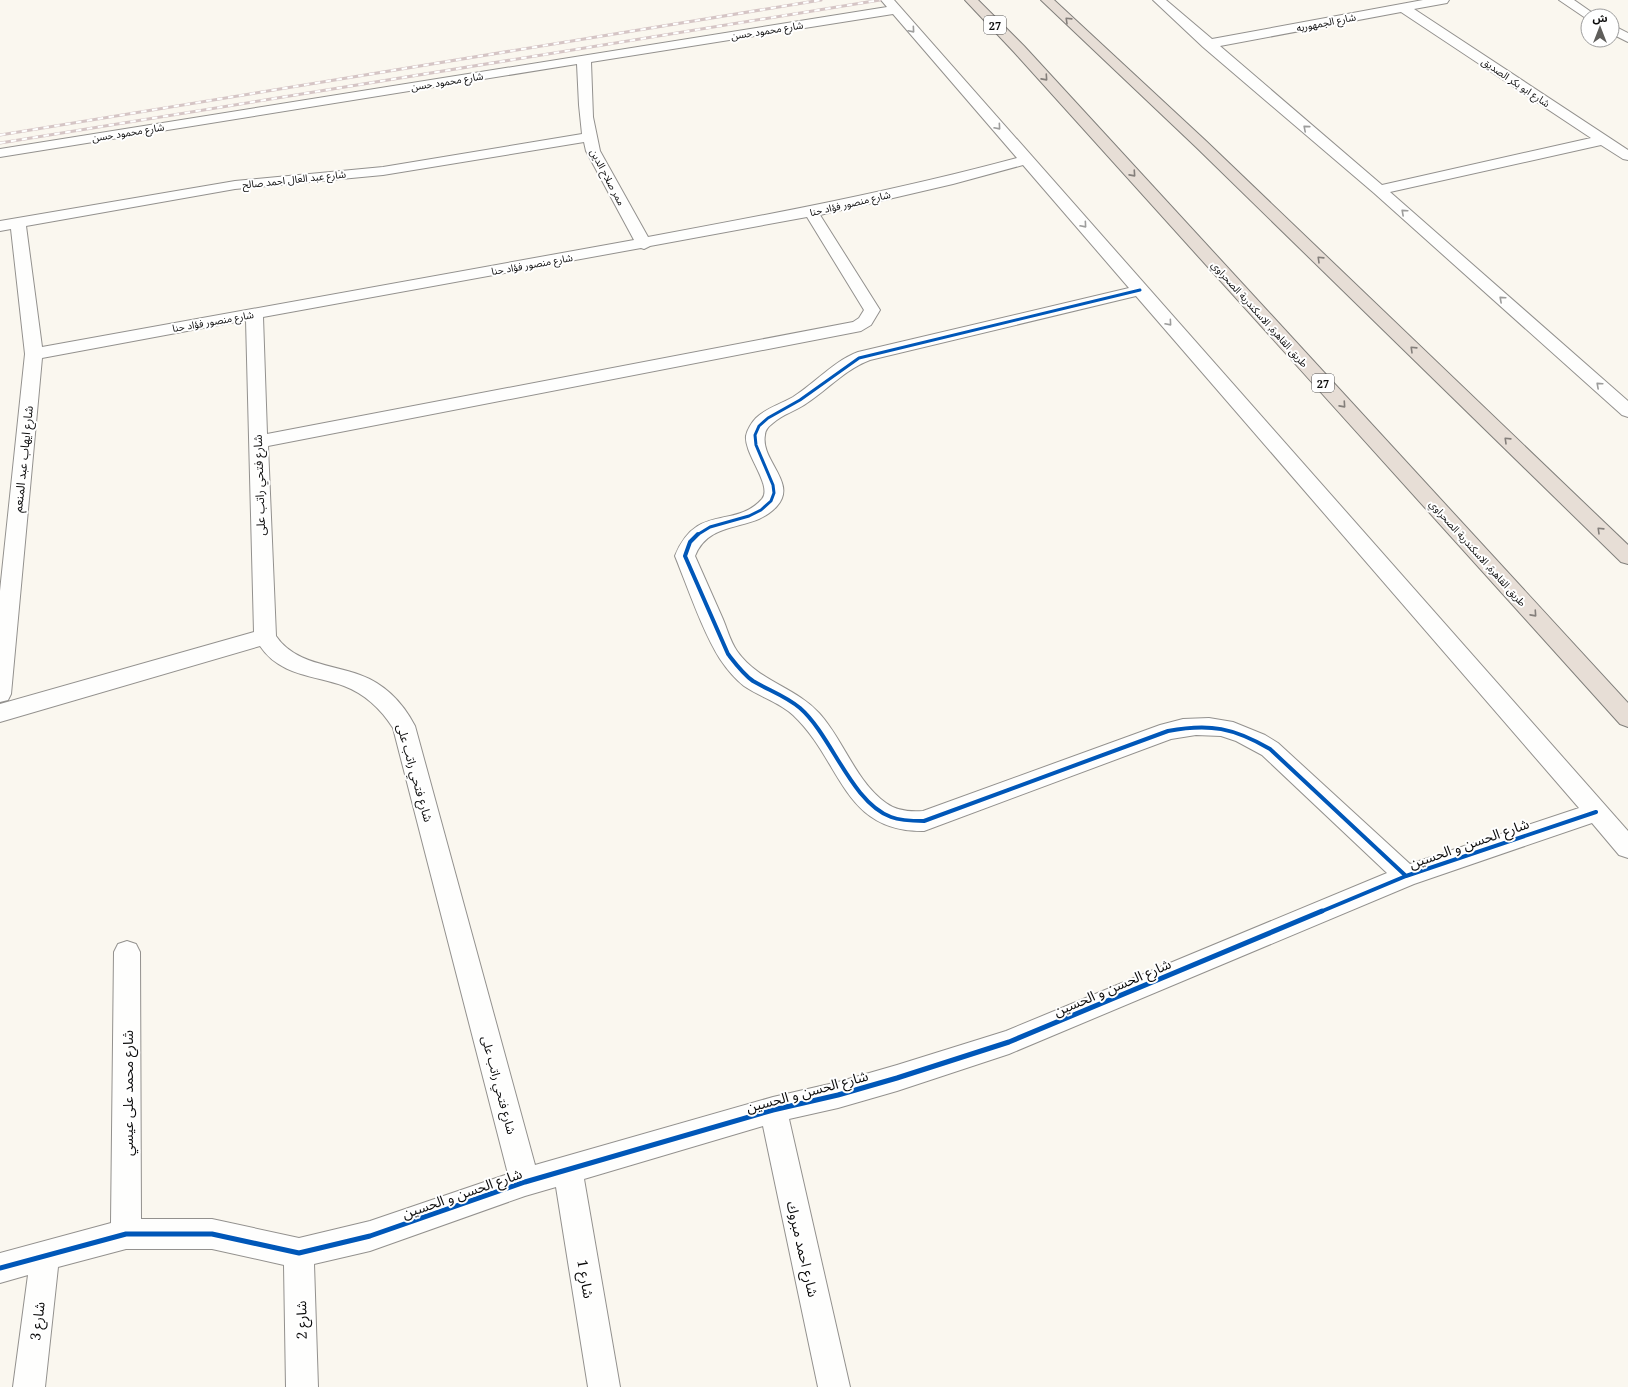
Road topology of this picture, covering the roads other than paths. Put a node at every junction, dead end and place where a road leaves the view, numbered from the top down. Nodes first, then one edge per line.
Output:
1 (971, 0) edge
2 (1047, 0) edge
3 (1159, 0) edge
4 (1443, 0) edge
5 (1565, 0) edge
6 (891, 5) edge
7 (1404, 8) junction
8 (1580, 9) edge
9 (1208, 44) junction
10 (584, 58) junction
11 (589, 137) junction
12 (1602, 140) junction
13 (0, 153) edge
14 (1628, 156) edge
15 (1027, 160) junction
16 (1379, 190) junction
17 (811, 212) junction
18 (9, 225) edge
19 (644, 244) junction
20 (1140, 290) junction
21 (254, 313) junction
22 (34, 354) junction
23 (1628, 411) edge
24 (258, 442) junction
25 (1628, 557) edge
26 (266, 637) junction
27 (0, 694) edge
28 (0, 713) edge
29 (1628, 718) edge
30 (1596, 812) junction
31 (1628, 848) edge
32 (1406, 876) junction
33 (127, 952) dead end
34 (773, 1110) junction
35 (568, 1170) junction
36 (525, 1182) junction
37 (126, 1234) junction
38 (299, 1253) junction
39 (45, 1255) junction
40 (0, 1268) edge
41 (29, 1387) edge
42 (302, 1387) edge
43 (604, 1387) edge
44 (834, 1387) edge

1 -> 29 highway, طريق القاهرة, الاسكندرية الصحراوي / 27
25 -> 2 highway
3 - 9 street
4 - 7 street, شارع الجمهوريه
5 - 8 street
6 - 10 street, شارع محمود حسن
6 -> 15 street
7 - 9 street, شارع الجمهوريه
7 - 12 street, شارع ابو بكر الصديق
16 -> 9 street
10 - 11 street, ممر صلاح الدين
10 - 13 street, شارع محمود حسن
11 - 18 street, شارع عبد العال احمد صالح
11 - 19 street, ممر صلاح الدين
12 - 14 street, شارع ابو بكر الصديق
12 - 16 street
15 - 17 street, شارع منصور فؤاد حنا
15 -> 20 street
23 -> 16 street
17 - 19 street, شارع منصور فؤاد حنا
17 - 24 street
18 - 22 street, شارع ايهاب عبد المنعم
19 - 21 street, شارع منصور فؤاد حنا
20 -> 30 street
20 - 32 street
21 - 22 street, شارع منصور فؤاد حنا
21 - 24 street, شارع فتحي راتب على
22 - 27 street, شارع ايهاب عبد المنعم
24 - 26 street, شارع فتحي راتب على
26 - 28 street
26 - 36 street, شارع فتحي راتب على
30 - 31 street
30 - 32 street, شارع الحسن و الحسين
32 - 34 street, شارع الحسن و الحسين
33 - 37 street, شارع محمد على عيسي
34 - 35 street, شارع الحسن و الحسين
34 - 44 street, شارع احمد مبروك
35 - 36 street, شارع الحسن و الحسين
35 - 43 street, شارع 1
36 - 38 street, شارع الحسن و الحسين
37 - 38 street, شارع الحسن و الحسين
37 - 39 street, شارع الحسن و الحسين
38 - 42 street, شارع 2
39 - 40 street, شارع الحسن و الحسين
39 - 41 street, شارع 3

